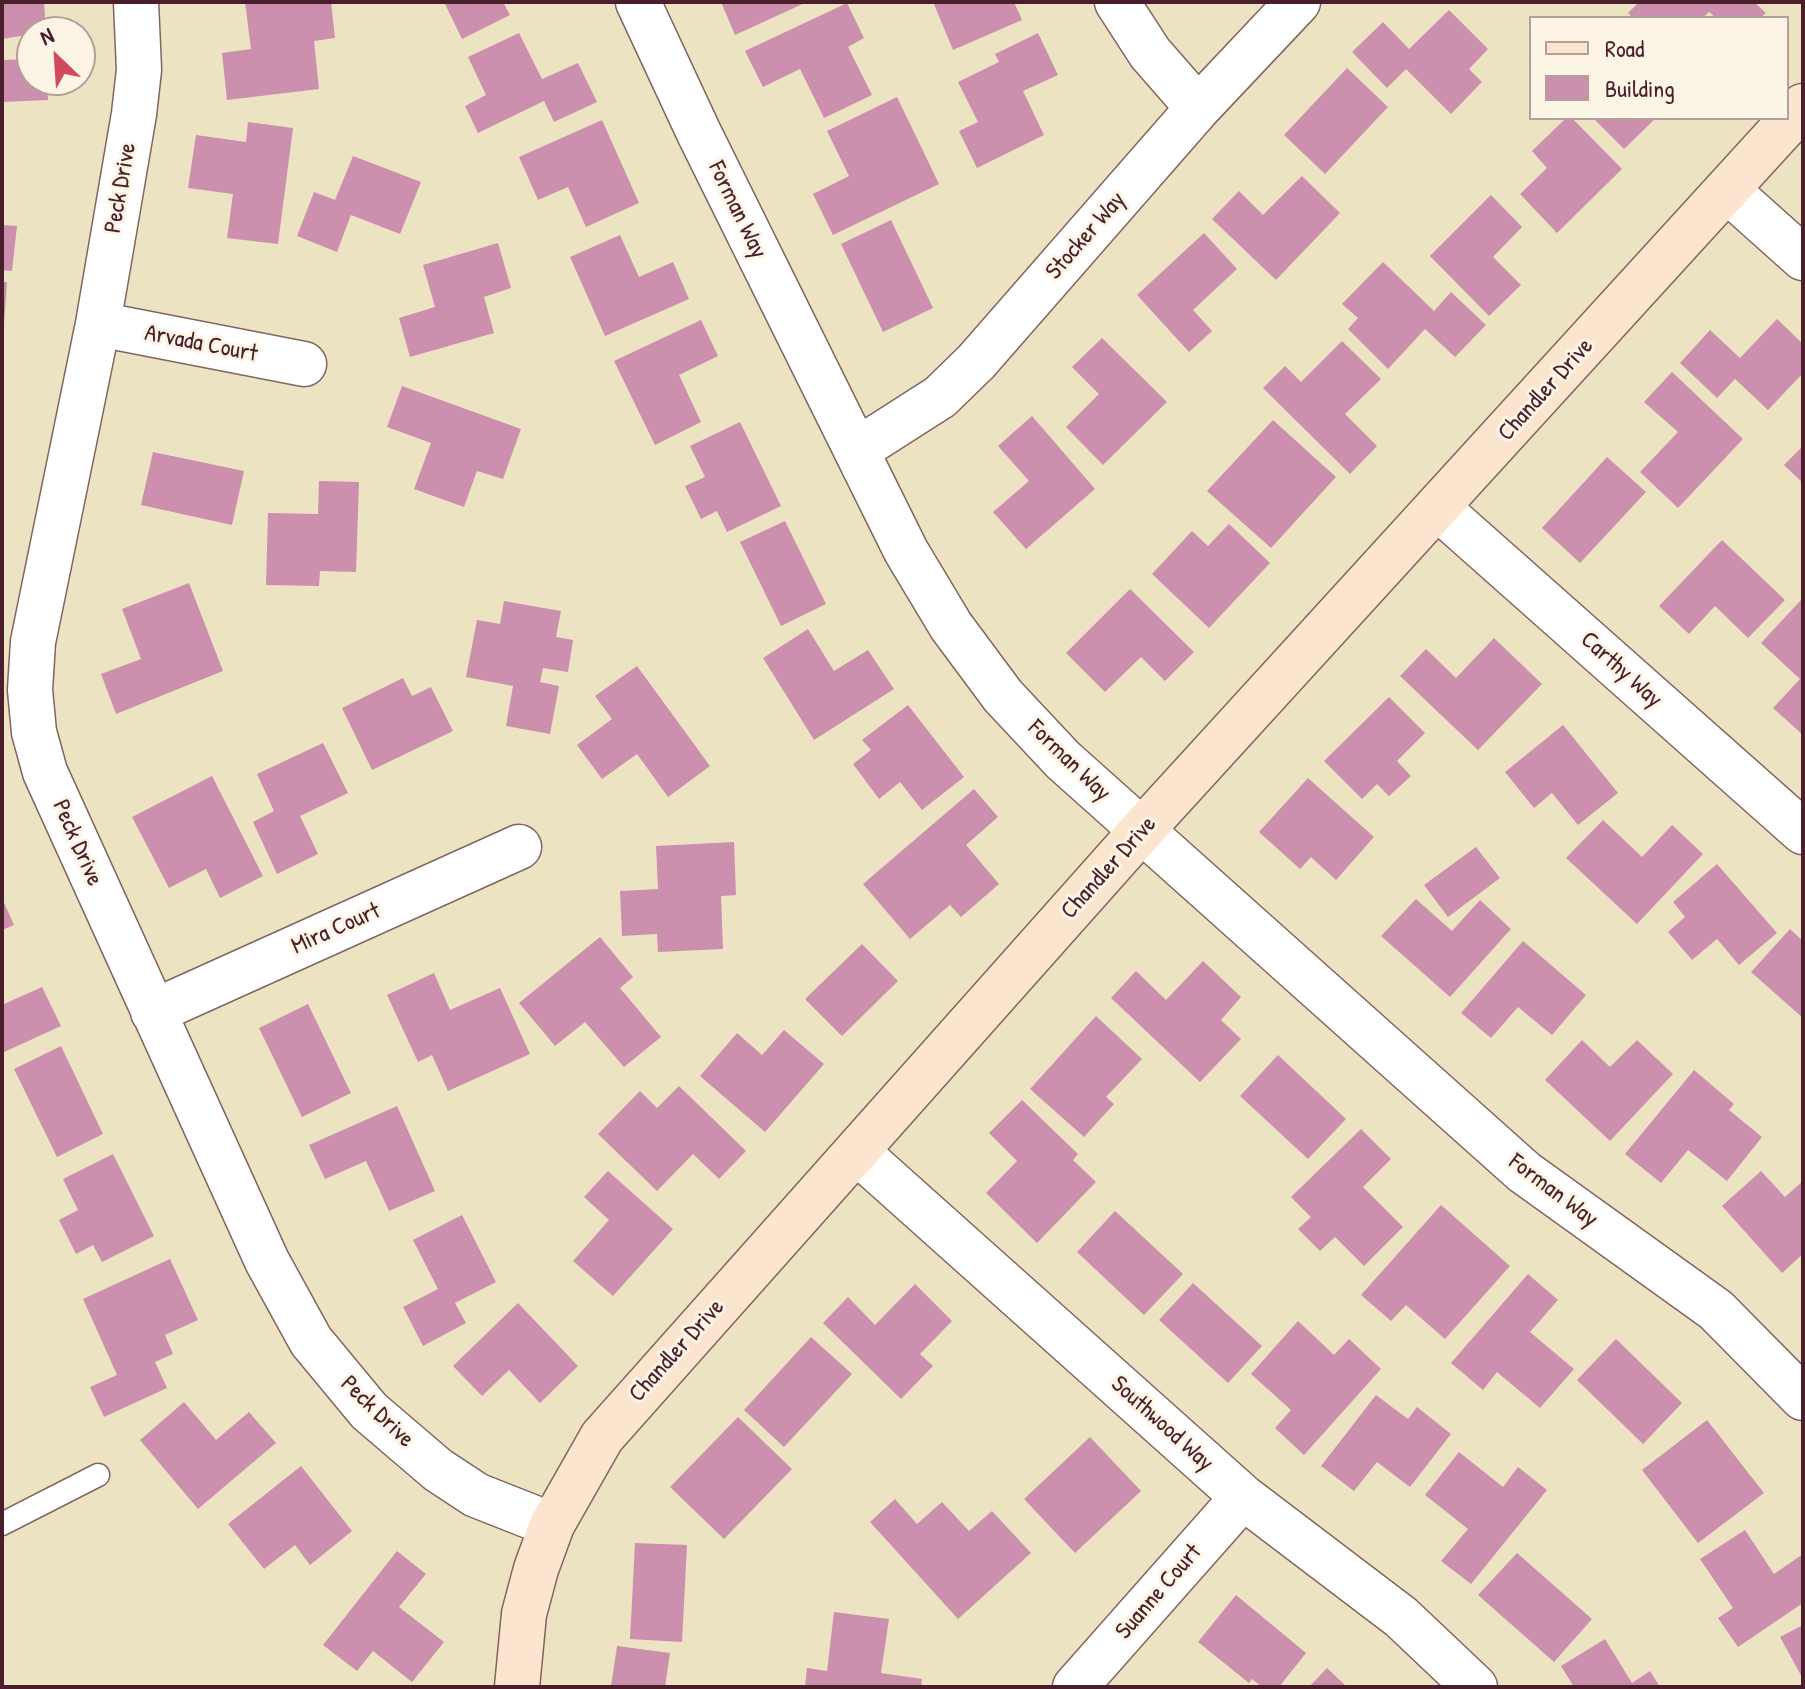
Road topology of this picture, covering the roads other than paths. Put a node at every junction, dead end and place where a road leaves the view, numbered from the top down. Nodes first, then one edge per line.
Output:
1 (136, 2) edge
2 (638, 2) edge
3 (1117, 2) edge
4 (1298, 2) edge
5 (1803, 106) edge
6 (1198, 108) junction
7 (1727, 190) junction
8 (1803, 258) edge
9 (98, 324) junction
10 (304, 364) dead end
11 (857, 450) junction
12 (1439, 509) junction
13 (18, 642) edge
14 (1142, 830) junction
15 (1803, 832) edge
16 (519, 847) dead end
17 (153, 1012) junction
18 (857, 1152) junction
19 (1803, 1398) edge
20 (98, 1475) dead end
21 (1243, 1497) junction
22 (2, 1524) edge
23 (552, 1525) junction
24 (517, 1687) edge
25 (1075, 1687) edge
26 (1475, 1687) edge

1 - 9 street, Peck Drive
2 - 11 street, Forman Way
3 - 6 street
4 - 6 street, Stocker Way
5 - 7 street, Chandler Drive
6 - 11 street, Stocker Way
7 - 8 street
7 - 12 street, Chandler Drive
9 - 10 street, Arvada Court
9 - 13 street, Peck Drive
11 - 14 street, Forman Way
12 - 14 street, Chandler Drive
12 - 15 street, Carthy Way
13 - 17 street, Peck Drive
14 - 18 street, Chandler Drive
14 - 19 street, Forman Way
16 - 17 street, Mira Court
17 - 23 street, Peck Drive
18 - 21 street, Southwood Way
18 - 23 street, Chandler Drive
20 - 22 lane
21 - 25 street, Suanne Court
21 - 26 street, Southwood Way
23 - 24 street, Chandler Drive

